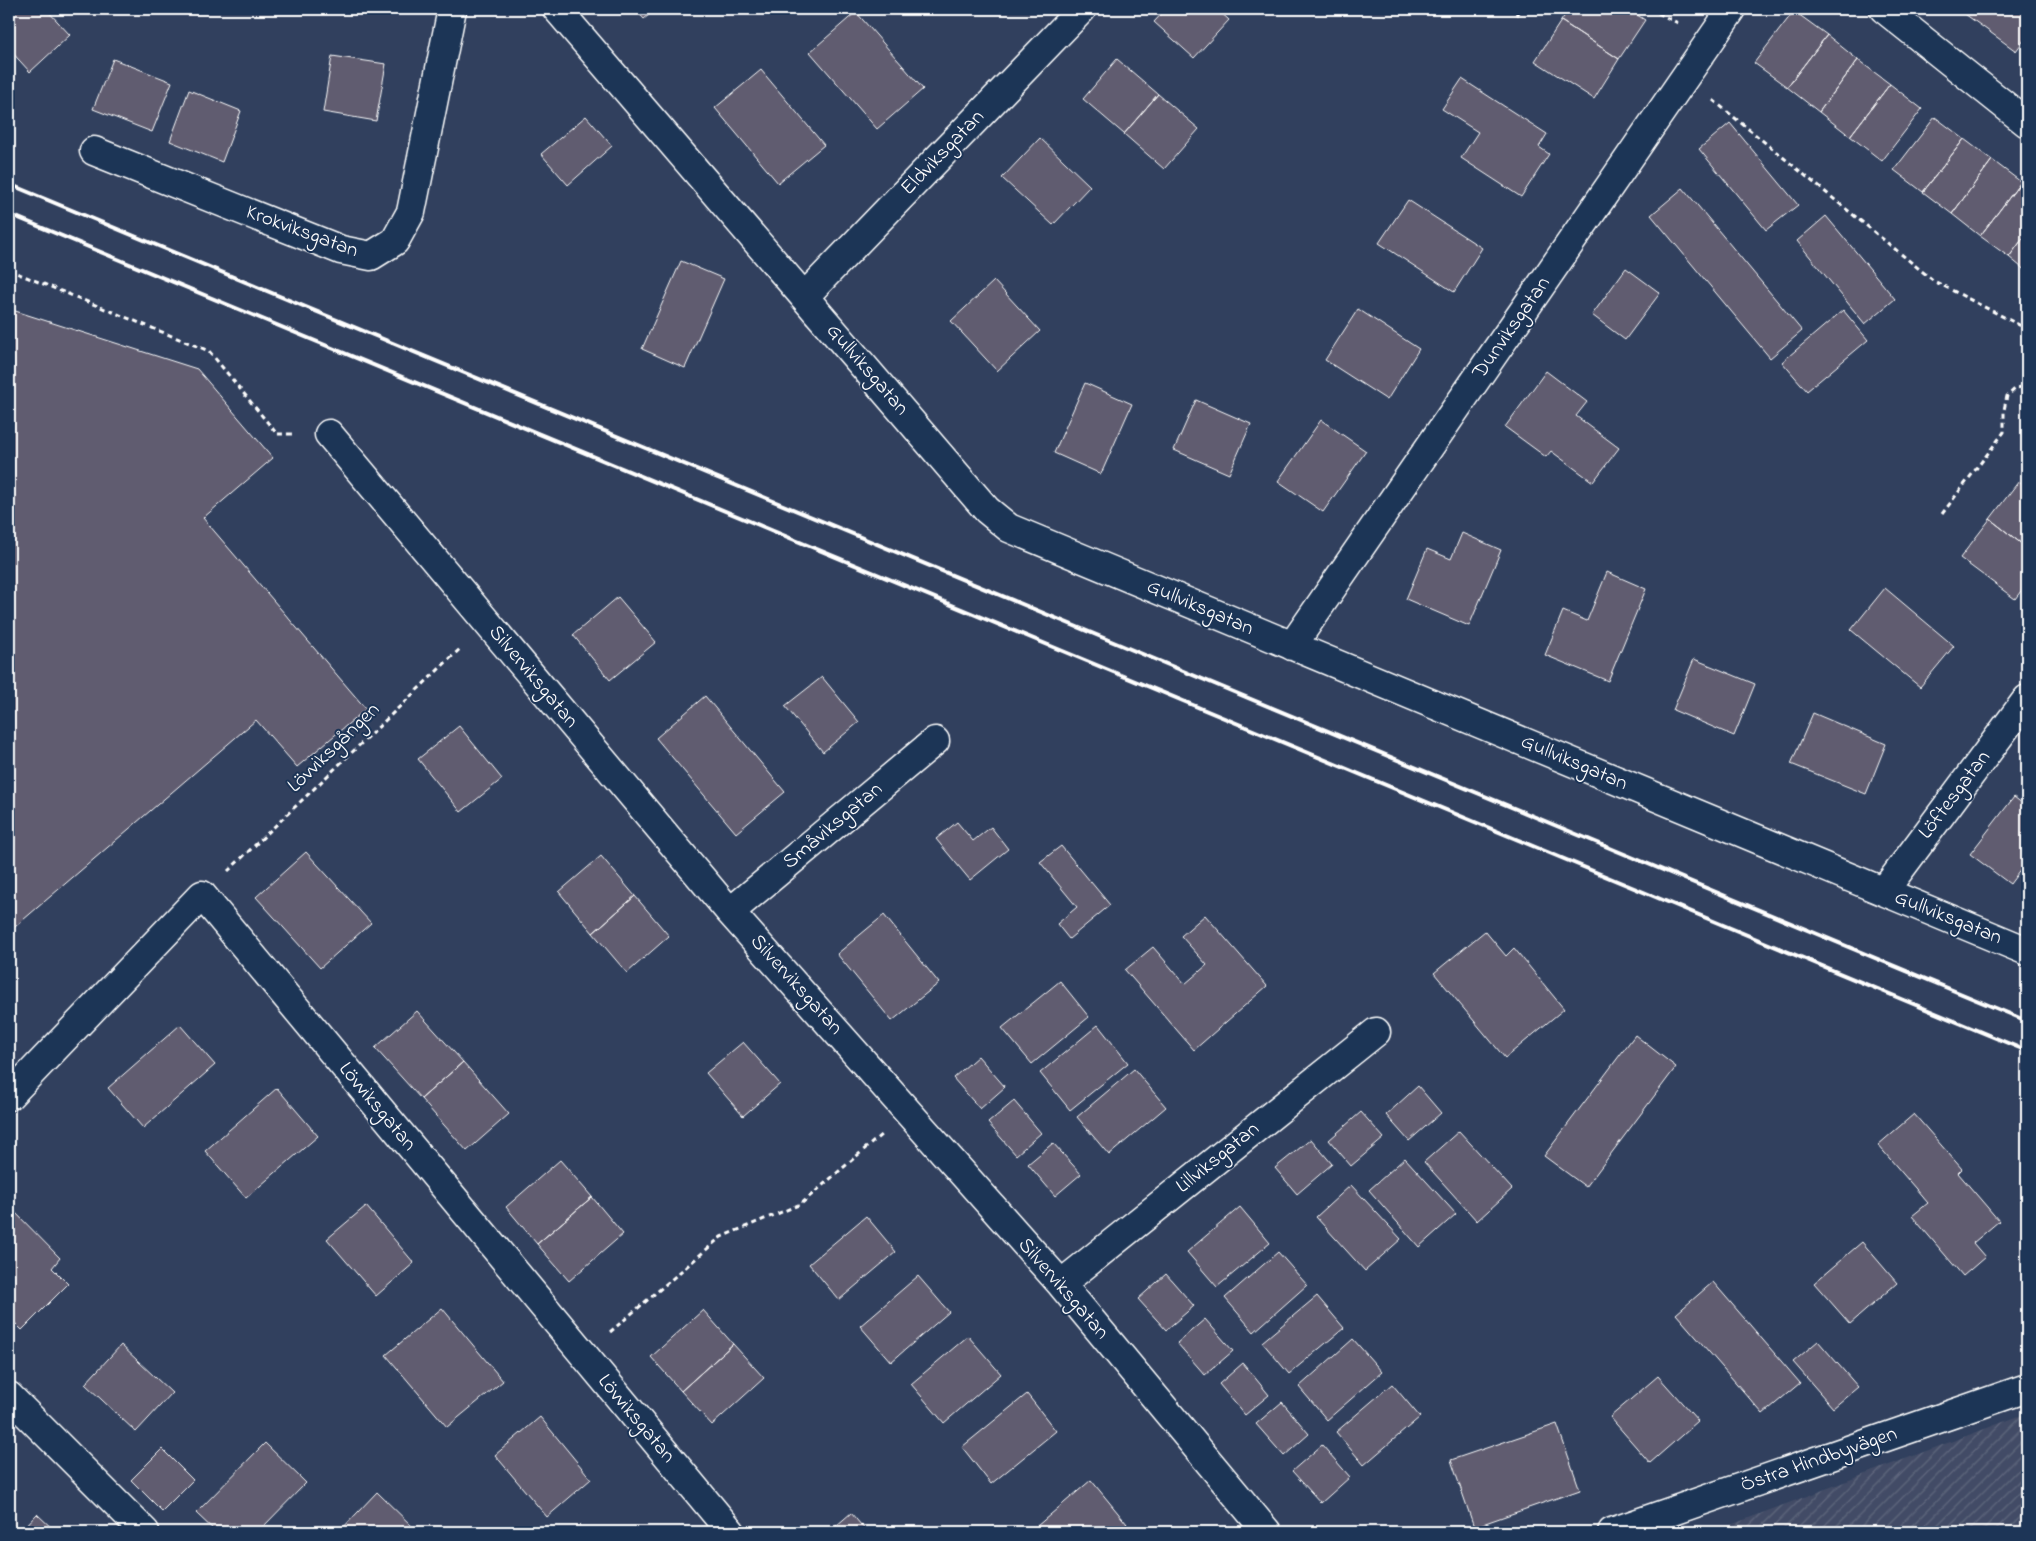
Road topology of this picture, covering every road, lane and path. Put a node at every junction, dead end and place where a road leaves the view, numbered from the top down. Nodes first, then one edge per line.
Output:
1 (452, 9) edge
2 (557, 9) edge
3 (1082, 9) edge
4 (1520, 9) edge
5 (1732, 9) edge
6 (1899, 13) edge
7 (1516, 15) dead end
8 (1685, 77) junction
9 (2027, 123) edge
10 (94, 151) dead end
11 (9, 270) edge
12 (804, 297) junction
13 (2027, 329) edge
14 (2027, 386) edge
15 (329, 434) joint
16 (1942, 514) dead end
17 (488, 622) junction
18 (1292, 646) junction
19 (2027, 699) edge
20 (935, 741) dead end
21 (1884, 891) junction
22 (202, 896) junction
23 (730, 912) junction
24 (2027, 951) edge
25 (1376, 1032) dead end
26 (9, 1096) edge
27 (908, 1112) junction
28 (1061, 1284) junction
29 (583, 1355) junction
30 (2027, 1388) edge
31 (9, 1396) edge
32 (146, 1532) edge
33 (731, 1532) edge
34 (1267, 1532) edge
35 (1612, 1532) edge

1 - 10 street, Krokviksgatan
2 - 12 street, Gullviksgatan
3 - 12 street, Eldviksgatan
4 - 7 path
5 - 8 street, Dunviksgatan
6 - 9 street
8 - 13 path
8 - 18 street, Dunviksgatan
11 - 15 path
12 - 18 street, Gullviksgatan
14 - 16 path
15 - 17 street, Silverviksgatan
17 - 22 path, Lövviksgången
17 - 23 street, Silverviksgatan
18 - 21 street, Gullviksgatan
19 - 21 street, Löftesgatan
20 - 23 street, Småviksgatan
21 - 24 street, Gullviksgatan
22 - 26 street
22 - 29 street, Lövviksgatan
23 - 27 street, Silverviksgatan
25 - 28 street, Lillviksgatan
27 - 28 street, Silverviksgatan
27 - 29 path
28 - 34 street, Silverviksgatan
29 - 33 street, Lövviksgatan
30 - 35 street, Östra Hindbyvägen
31 - 32 street

